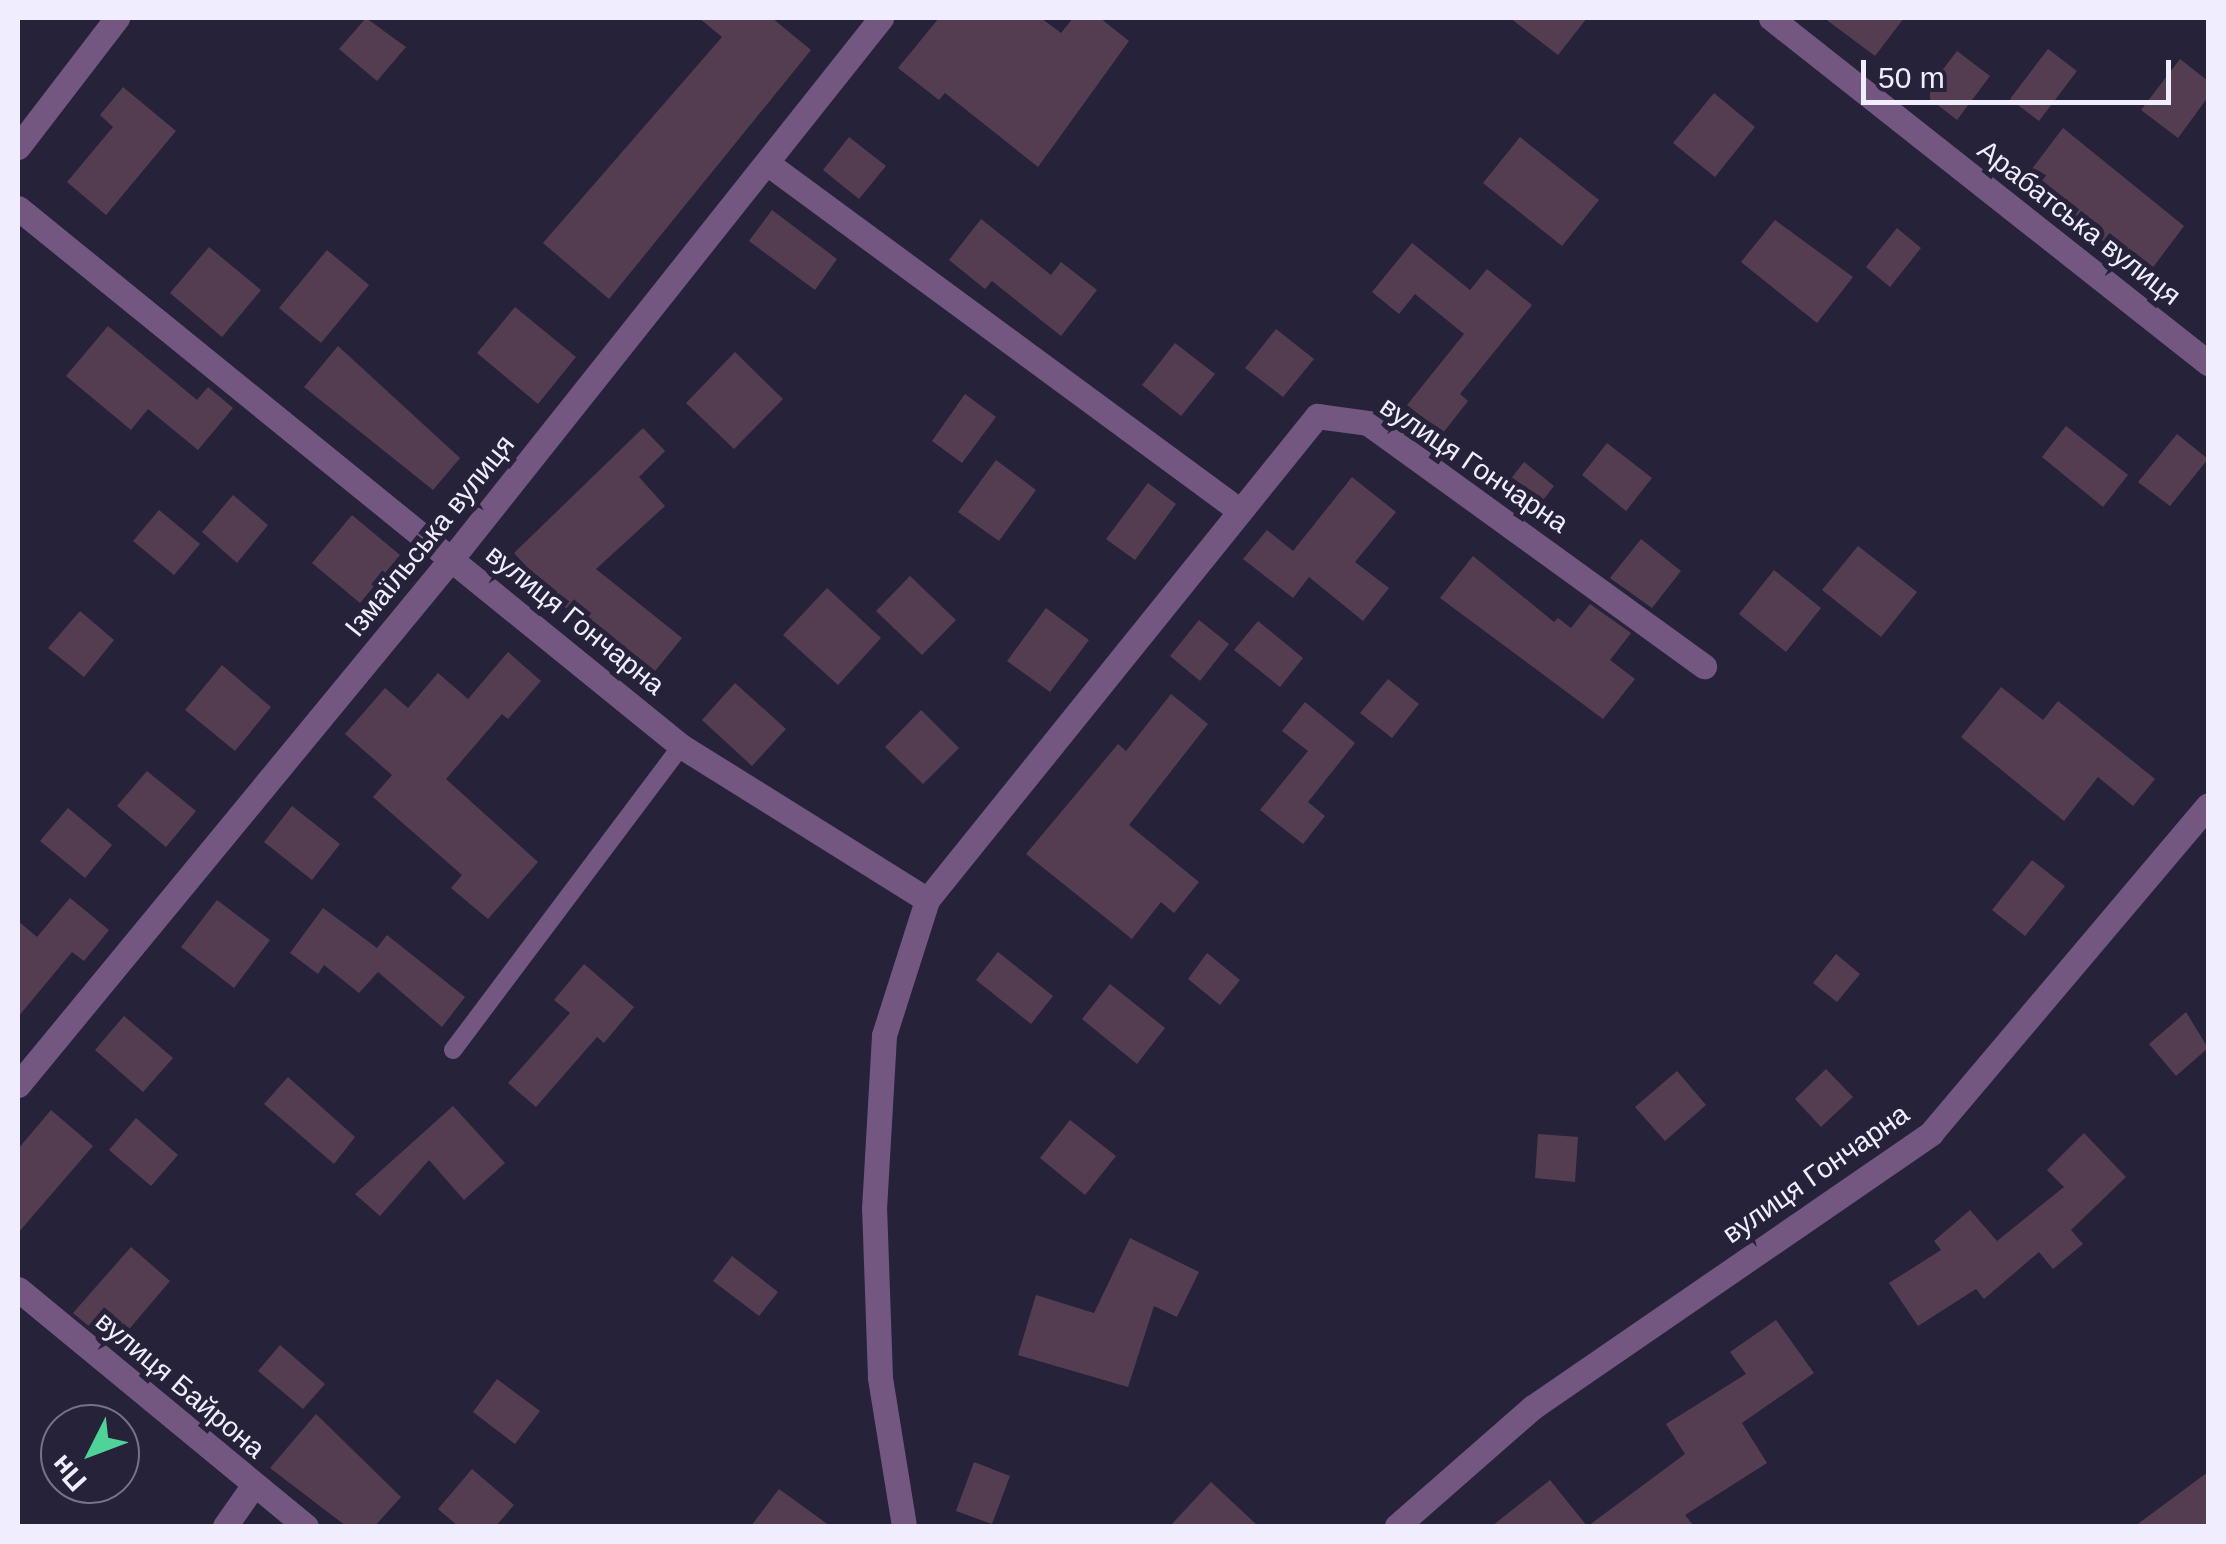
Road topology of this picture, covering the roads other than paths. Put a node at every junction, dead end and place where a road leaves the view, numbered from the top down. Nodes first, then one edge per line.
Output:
1 (118, 18) edge
2 (880, 18) edge
3 (1771, 18) edge
4 (18, 146) edge
5 (768, 163) junction
6 (18, 208) edge
7 (2208, 363) edge
8 (1236, 508) junction
9 (452, 558) junction
10 (1704, 666) dead end
11 (681, 746) junction
12 (2208, 806) edge
13 (926, 900) junction
14 (453, 1050) dead end
15 (18, 1084) edge
16 (18, 1288) edge
17 (254, 1486) junction
18 (225, 1526) edge
19 (306, 1526) edge
20 (904, 1526) edge
21 (1397, 1526) edge

1 - 4 street
2 - 5 street, Ізмаїльська вулиця
3 - 7 street, Арабатська вулиця
5 - 8 street
5 - 9 street, Ізмаїльська вулиця
6 - 9 street, вулиця Гончарна
8 - 10 street, вулиця Гончарна
8 - 13 street, вулиця Гончарна
9 - 11 street, вулиця Гончарна
9 - 15 street, Ізмаїльська вулиця
11 - 13 street, вулиця Гончарна
11 - 14 lane
12 - 21 street, вулиця Гончарна
13 - 20 street, вулиця Гончарна
16 - 17 street, вулиця Байрона
17 - 18 street
17 - 19 street, вулиця Байрона

